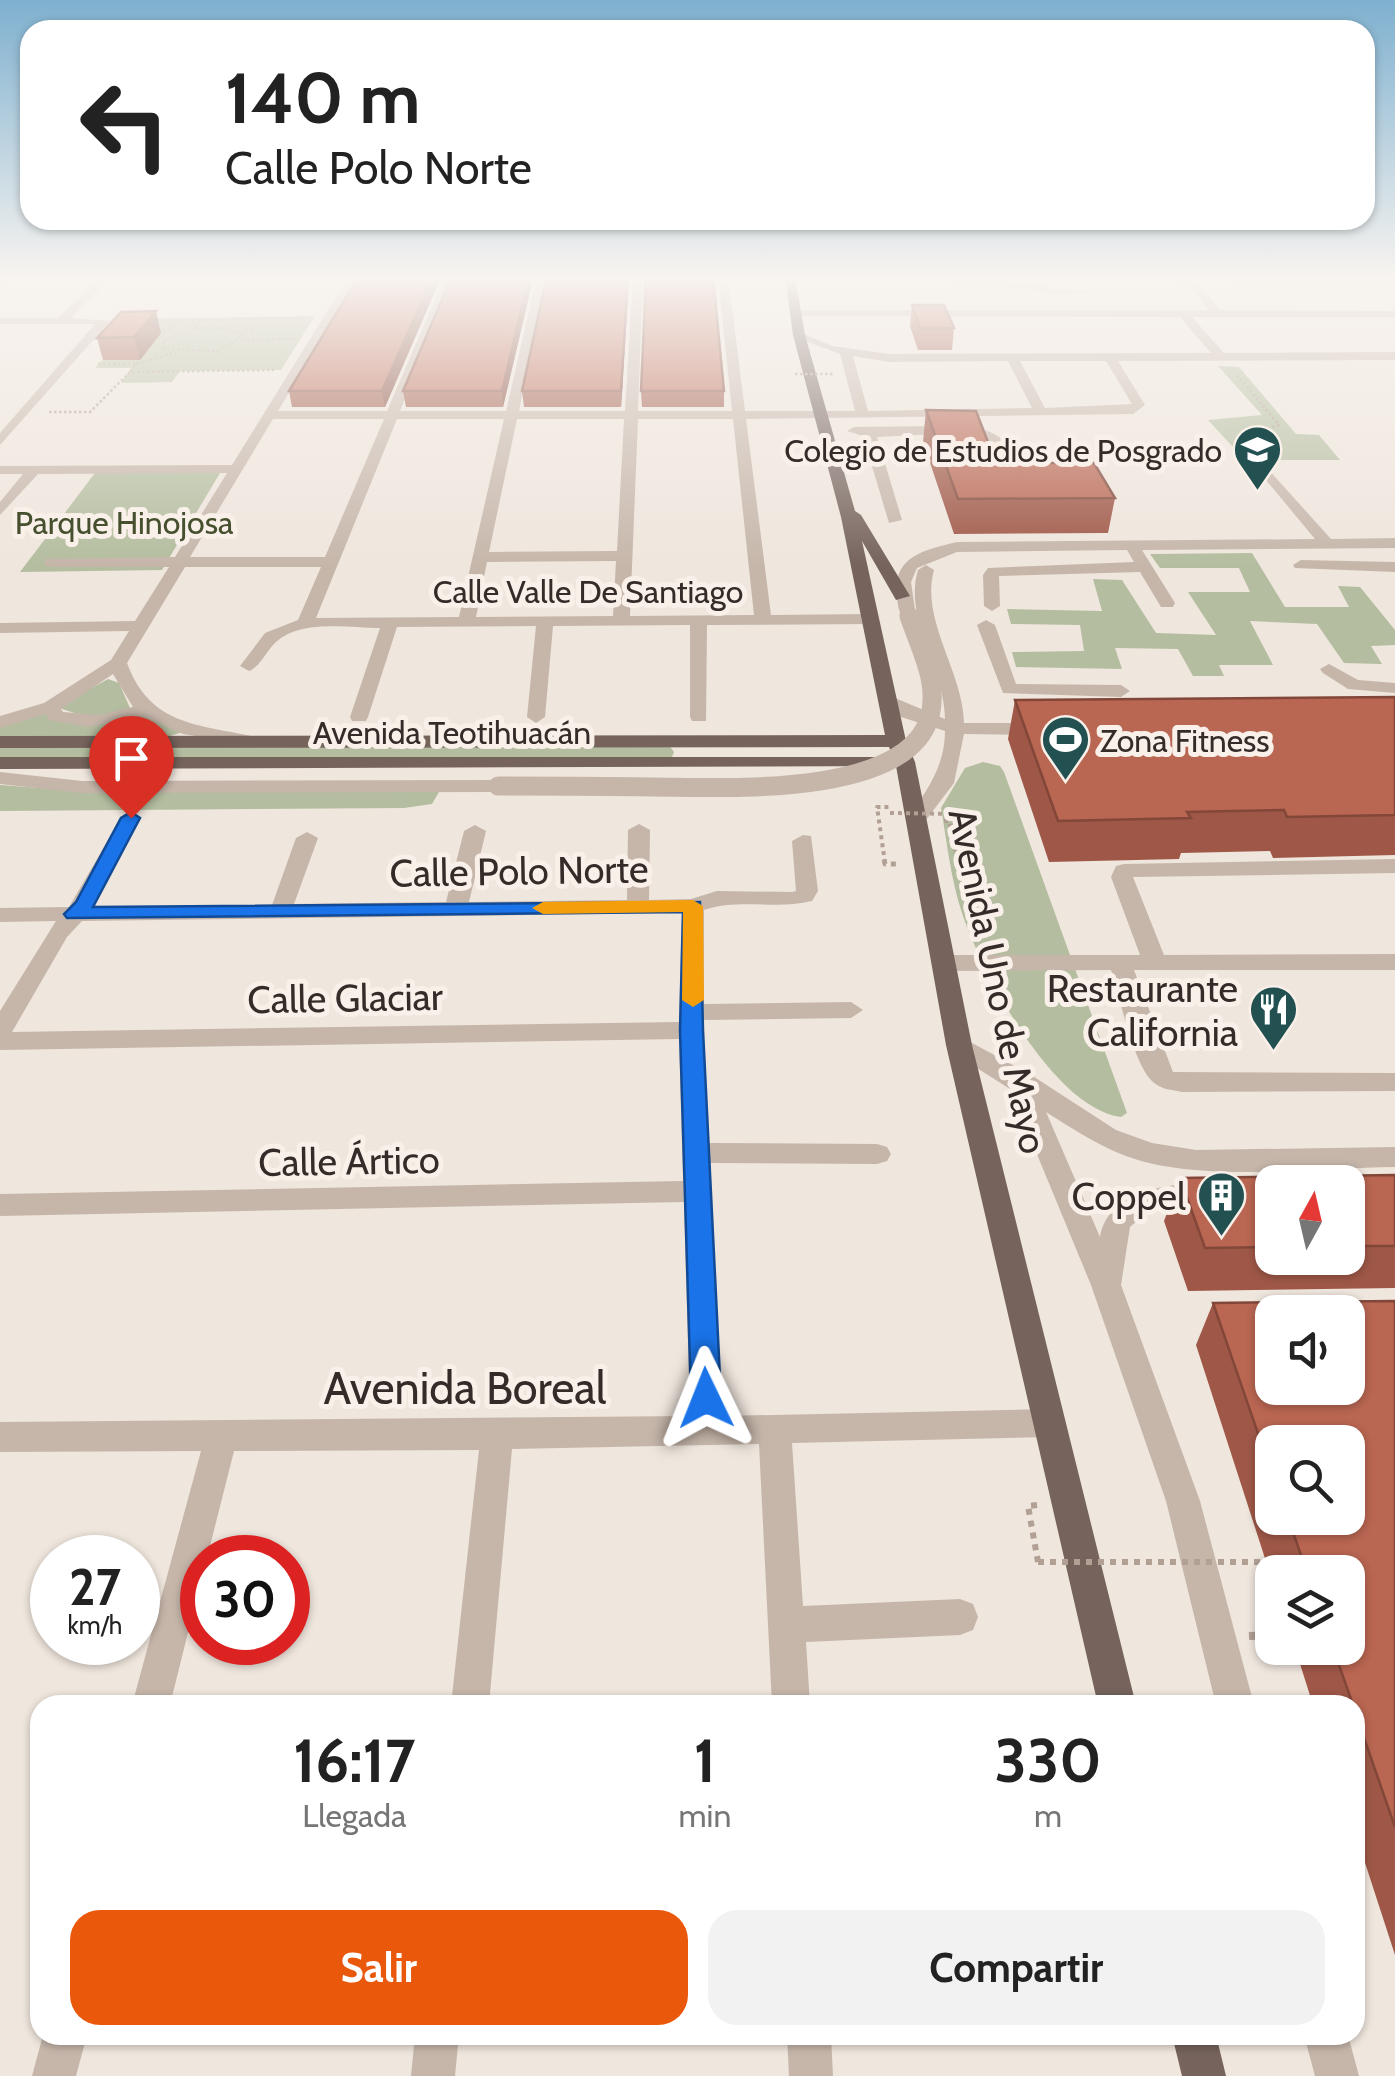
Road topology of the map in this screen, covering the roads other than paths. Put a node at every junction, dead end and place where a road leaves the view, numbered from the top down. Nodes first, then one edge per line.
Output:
1 (61, 373) edge
2 (295, 373) edge
3 (410, 373) edge
4 (522, 373) edge
5 (632, 373) edge
6 (734, 373) edge
7 (809, 373) edge
8 (851, 373) edge
9 (1021, 373) edge
10 (1119, 373) edge
11 (738, 412) junction
12 (630, 413) junction
13 (1042, 413) junction
14 (393, 414) junction
15 (514, 414) junction
16 (270, 415) junction
17 (863, 415) junction
18 (822, 421) junction
19 (869, 432) junction
20 (0, 441) edge
21 (1258, 462) road end
22 (238, 469) junction
23 (0, 470) edge
24 (34, 470) junction
25 (1022, 477) edge
26 (846, 506) junction
27 (0, 511) edge
28 (894, 520) dead end
29 (1100, 544) junction
30 (1131, 544) junction
31 (1326, 544) junction
32 (1392, 547) edge
33 (625, 556) junction
34 (483, 557) junction
35 (51, 562) dead end
36 (183, 562) junction
37 (332, 562) junction
38 (1301, 566) dead end
39 (1145, 567) junction
40 (1395, 568) edge
41 (1167, 602) dead end
42 (904, 603) junction
43 (992, 606) dead end
44 (871, 618) junction
45 (763, 619) junction
46 (621, 620) junction
47 (698, 620) junction
48 (545, 621) junction
49 (390, 622) junction
50 (466, 622) junction
51 (305, 623) junction
52 (142, 626) junction
53 (986, 626) dead end
54 (0, 628) edge
55 (118, 663) junction
56 (249, 666) dead end
57 (1328, 669) dead end
58 (1395, 688) edge
59 (1010, 689) junction
60 (1121, 691) dead end
61 (888, 702) junction
62 (52, 706) junction
63 (141, 710) junction
64 (359, 717) dead end
65 (699, 717) dead end
66 (536, 718) dead end
67 (0, 722) edge
68 (1066, 728) edge
69 (1028, 729) junction
70 (958, 730) junction
71 (896, 741) junction
72 (0, 742) edge
73 (259, 743) junction
74 (678, 752) junction
75 (904, 762) junction
76 (0, 763) edge
77 (0, 778) edge
78 (131, 818) dead end
79 (916, 820) junction
80 (639, 830) dead end
81 (474, 832) dead end
82 (307, 838) dead end
83 (803, 841) dead end
84 (1395, 866) edge
85 (693, 906) junction
86 (638, 907) junction
87 (456, 908) junction
88 (280, 912) junction
89 (0, 914) edge
90 (74, 914) junction
91 (1395, 962) edge
92 (945, 963) junction
93 (1120, 963) junction
94 (1154, 963) junction
95 (852, 1010) dead end
96 (692, 1021) junction
97 (0, 1032) edge
98 (0, 1042) edge
99 (960, 1045) junction
100 (1019, 1079) junction
101 (1395, 1082) edge
102 (698, 1153) junction
103 (877, 1154) dead end
104 (1395, 1157) edge
105 (699, 1191) junction
106 (1255, 1194) edge
107 (0, 1205) edge
108 (1106, 1285) junction
109 (1050, 1423) junction
110 (775, 1430) junction
111 (707, 1432) junction
112 (222, 1434) junction
113 (497, 1434) junction
114 (0, 1436) edge
115 (960, 1616) dead end
116 (786, 1625) junction
117 (154, 1695) edge
118 (471, 1695) edge
119 (790, 1695) edge
120 (1116, 1695) edge
121 (1232, 1695) edge
122 (62, 2045) edge
123 (436, 2045) edge
124 (809, 2045) edge
125 (1196, 2045) edge
126 (1329, 2045) edge
127 (54, 2076) edge
128 (433, 2076) edge
129 (811, 2076) edge
130 (1204, 2076) edge
131 (1337, 2076) edge

1 - 20 street
2 - 16 street
3 - 14 street
4 - 15 street
5 - 12 street
6 - 11 street
7 - 18 main road, Avenida Uno de Mayo
8 - 17 street
9 - 13 street
10 - 13 street
11 - 12 street
11 - 18 street
11 - 45 street
12 - 15 street
12 - 33 street
13 - 17 street
14 - 15 street
14 - 16 street
14 - 37 street
15 - 34 street
16 - 22 street
17 - 18 street
18 - 19 street
18 - 26 main road, Avenida Uno de Mayo
19 - 25 street
19 - 28 street
21 - 31 street
22 - 24 street
22 - 36 street
23 - 24 street
24 - 27 street
26 - 42 main road
26 - 44 main road, Avenida Uno de Mayo
29 - 30 street
29 - 42 street
29 - 70 street
30 - 31 street
30 - 39 street
31 - 32 street
33 - 34 street
33 - 46 street
34 - 50 street
35 - 36 street
36 - 37 street
36 - 52 street
37 - 51 street
38 - 40 street
39 - 41 street
39 - 43 street
42 - 77 street, bridge
44 - 45 street, Calle Valle De Santiago
44 - 61 main road, Avenida Uno de Mayo
45 - 47 street, Calle Valle De Santiago
46 - 47 street, Calle Valle De Santiago
46 - 48 street, Calle Valle De Santiago
47 - 65 street
48 - 50 street, Calle Valle De Santiago
48 - 66 street
49 - 50 street, Calle Valle De Santiago
49 - 51 street, Calle Valle De Santiago
49 - 64 street
51 - 56 street
52 - 54 street
52 - 55 street
53 - 59 street
55 - 62 street
55 - 63 street
57 - 58 street
59 - 60 street
59 - 69 street
61 - 70 street
61 - 71 main road, Avenida Uno de Mayo
62 - 63 street
62 - 67 street
63 - 73 street
68 - 69 street
69 - 70 street
70 - 79 street
71 - 74 main road, Avenida Teotihuacán
71 - 75 main road, Avenida Uno de Mayo
72 - 73 main road, Avenida Teotihuacán
73 - 74 main road, Avenida Teotihuacán
74 - 75 main road, Avenida Teotihuacán
74 - 76 main road, Avenida Teotihuacán
75 - 79 main road, Avenida Uno de Mayo
78 - 90 street
79 - 92 main road, Avenida Uno de Mayo
80 - 86 street
81 - 87 street
82 - 88 street
83 - 85 street
84 - 94 street
85 - 86 street, Calle Polo Norte
85 - 96 street, Calle Polo Norte
86 - 87 street, Calle Polo Norte
87 - 88 street, Calle Polo Norte
88 - 90 street, Calle Polo Norte
89 - 90 street, Calle Polo Norte
90 - 97 street
91 - 94 street
92 - 93 street
92 - 99 main road, Avenida Uno de Mayo
93 - 94 street
93 - 101 street
95 - 96 street, Calle Glaciar
96 - 98 street, Calle Glaciar
96 - 102 street, Calle Polo Norte
99 - 100 street
99 - 109 main road, Avenida Uno de Mayo
100 - 104 street
100 - 108 street
102 - 103 street
102 - 105 street, Calle Polo Norte
105 - 107 street, Calle Ártico
105 - 111 street, Calle Polo Norte
106 - 108 street
108 - 121 street
109 - 110 street, Avenida Boreal
109 - 120 main road, Avenida Uno de Mayo
110 - 111 street, Avenida Boreal
110 - 116 street
111 - 113 street, Avenida Boreal
112 - 113 street, Avenida Boreal
112 - 114 street, Avenida Boreal
112 - 117 street
113 - 118 street
115 - 116 street
116 - 119 street
122 - 127 street
123 - 128 street
124 - 129 street
125 - 130 main road
126 - 131 street

